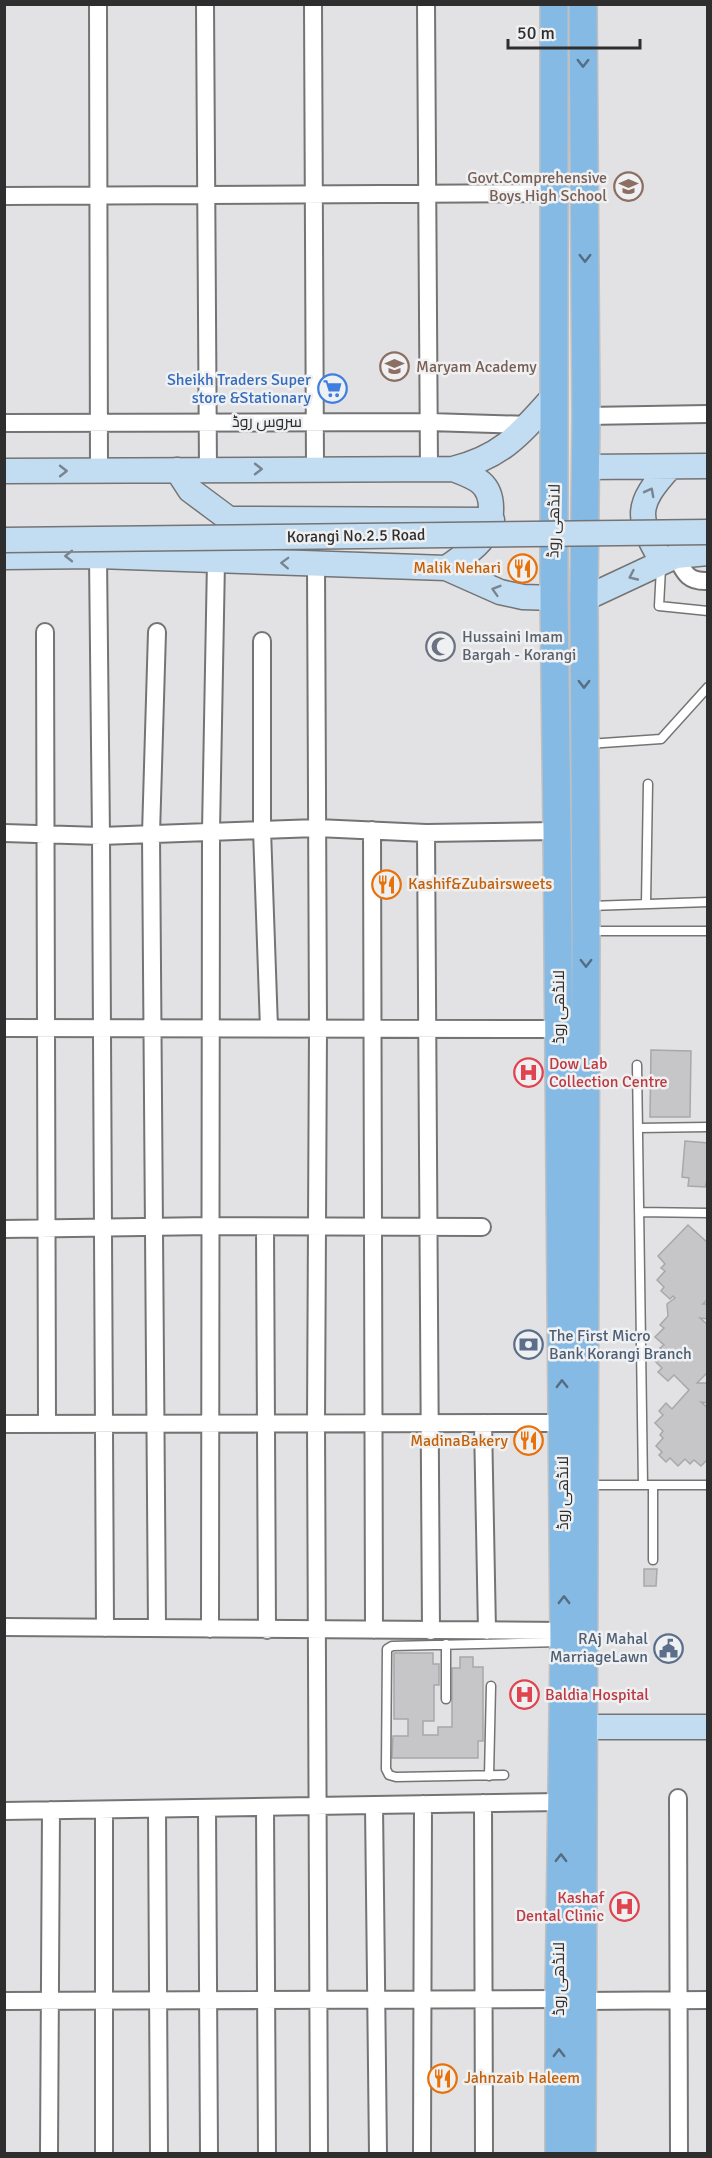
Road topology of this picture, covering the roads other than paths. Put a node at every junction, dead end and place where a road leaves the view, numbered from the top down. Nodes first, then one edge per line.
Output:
1 (98, 4) edge
2 (205, 4) edge
3 (313, 4) edge
4 (426, 4) edge
5 (554, 4) edge
6 (583, 4) edge
7 (555, 193) junction
8 (314, 194) junction
9 (427, 194) junction
10 (98, 195) junction
11 (206, 195) junction
12 (4, 196) edge
13 (555, 395) junction
14 (708, 414) edge
15 (586, 416) junction
16 (98, 422) junction
17 (208, 422) junction
18 (314, 422) junction
19 (429, 422) junction
20 (4, 423) edge
21 (529, 425) junction
22 (708, 466) edge
23 (585, 467) junction
24 (670, 467) junction
25 (441, 468) junction
26 (315, 469) junction
27 (99, 470) junction
28 (177, 470) junction
29 (208, 470) junction
30 (4, 471) edge
31 (492, 520) junction
32 (708, 532) edge
33 (4, 540) edge
34 (708, 553) edge
35 (98, 556) junction
36 (4, 557) edge
37 (669, 558) junction
38 (216, 561) junction
39 (316, 564) junction
40 (446, 568) junction
41 (708, 581) edge
42 (554, 598) junction
43 (584, 599) junction
44 (708, 611) edge
45 (45, 632) dead end
46 (156, 632) dead end
47 (262, 640) dead end
48 (708, 687) edge
49 (585, 744) junction
50 (648, 784) dead end
51 (317, 828) junction
52 (262, 830) junction
53 (372, 830) junction
54 (211, 831) junction
55 (557, 831) junction
56 (426, 832) junction
57 (4, 833) edge
58 (44, 834) junction
59 (151, 834) junction
60 (101, 836) junction
61 (708, 902) edge
62 (646, 904) junction
63 (586, 918) junction
64 (708, 931) edge
65 (4, 1028) edge
66 (46, 1028) junction
67 (102, 1028) junction
68 (152, 1028) junction
69 (211, 1028) junction
70 (269, 1028) junction
71 (318, 1028) junction
72 (373, 1028) junction
73 (427, 1028) junction
74 (559, 1029) junction
75 (637, 1065) dead end
76 (708, 1127) edge
77 (638, 1128) junction
78 (639, 1212) junction
79 (708, 1213) edge
80 (211, 1226) junction
81 (265, 1227) junction
82 (317, 1227) junction
83 (374, 1227) junction
84 (428, 1227) junction
85 (482, 1227) dead end
86 (153, 1228) junction
87 (4, 1229) edge
88 (47, 1229) junction
89 (103, 1229) junction
90 (316, 1423) junction
91 (374, 1423) junction
92 (430, 1423) junction
93 (483, 1423) junction
94 (562, 1423) junction
95 (4, 1424) edge
96 (47, 1424) junction
97 (104, 1424) junction
98 (156, 1424) junction
99 (210, 1424) junction
100 (267, 1424) junction
101 (574, 1485) junction
102 (643, 1485) junction
103 (654, 1485) junction
104 (708, 1485) edge
105 (653, 1560) dead end
106 (4, 1627) edge
107 (105, 1628) junction
108 (157, 1628) junction
109 (210, 1629) junction
110 (267, 1630) junction
111 (317, 1630) junction
112 (374, 1630) junction
113 (431, 1631) junction
114 (488, 1631) junction
115 (525, 1637) junction
116 (564, 1637) junction
117 (446, 1644) junction
118 (491, 1686) dead end
119 (446, 1699) dead end
120 (584, 1726) junction
121 (708, 1727) edge
122 (504, 1775) dead end
123 (489, 1776) junction
124 (678, 1798) dead end
125 (561, 1802) junction
126 (483, 1803) junction
127 (423, 1804) junction
128 (374, 1805) junction
129 (319, 1806) junction
130 (265, 1807) junction
131 (207, 1808) junction
132 (157, 1809) junction
133 (51, 1810) junction
134 (104, 1810) junction
135 (4, 1811) edge
136 (319, 1999) junction
137 (377, 1999) junction
138 (422, 1999) junction
139 (483, 1999) junction
140 (104, 2000) junction
141 (157, 2000) junction
142 (208, 2000) junction
143 (267, 2000) junction
144 (571, 2000) junction
145 (708, 2000) edge
146 (4, 2001) edge
147 (49, 2001) junction
148 (678, 2001) junction
149 (49, 2154) edge
150 (104, 2154) edge
151 (159, 2154) edge
152 (209, 2154) edge
153 (267, 2154) edge
154 (319, 2154) edge
155 (378, 2154) edge
156 (422, 2154) edge
157 (484, 2154) edge
158 (559, 2154) edge
159 (582, 2154) edge
160 (679, 2154) edge

1 - 10 street
2 - 11 street
3 - 8 street
4 - 9 street
5 - 7 main road, لانڈھی روڈ
6 -> 15 main road, لانڈھی روڈ
7 - 9 street
7 - 13 main road, لانڈھی روڈ
8 - 9 street
8 - 11 street
8 - 18 street
9 - 19 street
10 - 11 street
10 - 12 street
10 - 16 street
11 - 17 street
13 - 21 main road
13 - 42 main road, لانڈھی روڈ
14 - 15 street
15 - 23 main road, لانڈھی روڈ
16 - 17 street, سروس روڈ
16 - 20 street, سروس روڈ
16 - 27 street
17 - 18 street, سروس روڈ
17 - 29 street
18 - 19 street, سروس روڈ
18 - 26 street
19 - 21 street, سروس روڈ
19 - 25 street
21 - 25 main road
22 - 24 main road
23 - 24 main road
23 - 43 main road, لانڈھی روڈ
37 -> 24 main road
25 - 26 main road
25 - 31 main road
29 -> 26 main road
27 - 28 main road
30 -> 27 main road
28 - 29 main road
28 - 31 main road
31 - 40 main road
32 - 33 main road, Korangi No.2.5 Road, bridge
34 - 37 main road
35 -> 36 main road
35 - 38 main road
35 - 60 street
37 - 41 street
37 -> 43 main road
37 - 44 lane
39 -> 38 main road
38 - 54 street
39 - 40 main road
39 - 51 street
42 -> 40 main road
42 - 55 main road, لانڈھی روڈ
43 -> 49 main road, لانڈھی روڈ
45 - 58 street
46 - 59 street
47 - 52 street
48 - 49 lane
49 - 63 main road, لانڈھی روڈ
50 - 62 lane
51 - 52 street
51 - 53 street
51 - 71 street
52 - 54 street
52 - 70 street
53 - 56 street
53 - 72 street
54 - 59 street
54 - 69 street
55 - 56 street
55 - 74 main road, لانڈھی روڈ
56 - 73 street
57 - 58 street
58 - 60 street
58 - 66 street
59 - 60 street
59 - 68 street
60 - 67 street
61 - 62 lane
62 - 63 lane
63 - 64 lane
63 -> 101 main road, لانڈھی روڈ
65 - 66 street
66 - 67 street
66 - 88 street
67 - 68 street
67 - 89 street
68 - 69 street
68 - 86 street
69 - 70 street
69 - 80 street
70 - 71 street
71 - 72 street
71 - 82 street
72 - 73 street
72 - 83 street
73 - 74 street
73 - 84 street
94 -> 74 main road, لانڈھی روڈ
75 - 77 lane
76 - 77 lane
77 - 78 lane
78 - 79 lane
78 - 102 lane
80 - 81 street
80 - 86 street
80 - 99 street
81 - 82 street
81 - 100 street
82 - 83 street
82 - 90 street
83 - 84 street
83 - 91 street
84 - 85 street
84 - 92 street
86 - 89 street
86 - 98 street
87 - 88 street
88 - 89 street
88 - 96 street
89 - 97 street
90 - 91 street
90 - 100 street
90 - 111 street
91 - 92 street
91 - 112 street
92 - 93 street
92 - 113 street
93 - 94 street
93 - 114 street
94 - 101 main road, لانڈھی روڈ
95 - 96 street
96 - 97 street
97 - 98 street
97 - 107 street
98 - 99 street
98 - 108 street
99 - 100 street
99 - 109 street
100 - 110 street
101 - 102 lane
116 -> 101 main road, لانڈھی روڈ
101 - 120 main road, لانڈھی روڈ
102 - 103 lane
103 - 104 lane
103 - 105 lane
106 - 107 street
107 - 108 street
108 - 109 street
109 - 110 street
110 - 111 street
111 - 112 street
111 - 129 street
112 - 113 street
113 - 114 street
114 - 115 street
115 - 116 street
115 - 117 lane
116 - 125 main road, لانڈھی روڈ
117 - 119 lane
117 - 123 lane
118 - 123 lane
120 - 121 main road
120 - 144 main road, لانڈھی روڈ
122 - 123 lane
124 - 148 street
125 - 126 street
144 -> 125 main road, لانڈھی روڈ
126 - 127 street
126 - 139 street
127 - 128 street
127 - 138 street
128 - 129 street
128 - 137 street
129 - 130 street
129 - 136 street
130 - 131 street
130 - 143 street
131 - 132 street
131 - 142 street
132 - 134 street
132 - 141 street
133 - 134 street
133 - 135 street
133 - 147 street
134 - 140 street
136 - 137 street
136 - 143 street
136 - 154 street
137 - 138 street
137 - 155 street
138 - 139 street
138 - 156 street
139 - 144 street
139 - 157 street
140 - 141 street
140 - 147 street
140 - 150 street
141 - 142 street
141 - 151 street
142 - 143 street
142 - 152 street
143 - 153 street
144 - 148 street
158 -> 144 main road, لانڈھی روڈ
144 - 159 main road, لانڈھی روڈ
145 - 148 street
146 - 147 street
147 - 149 street
148 - 160 street

